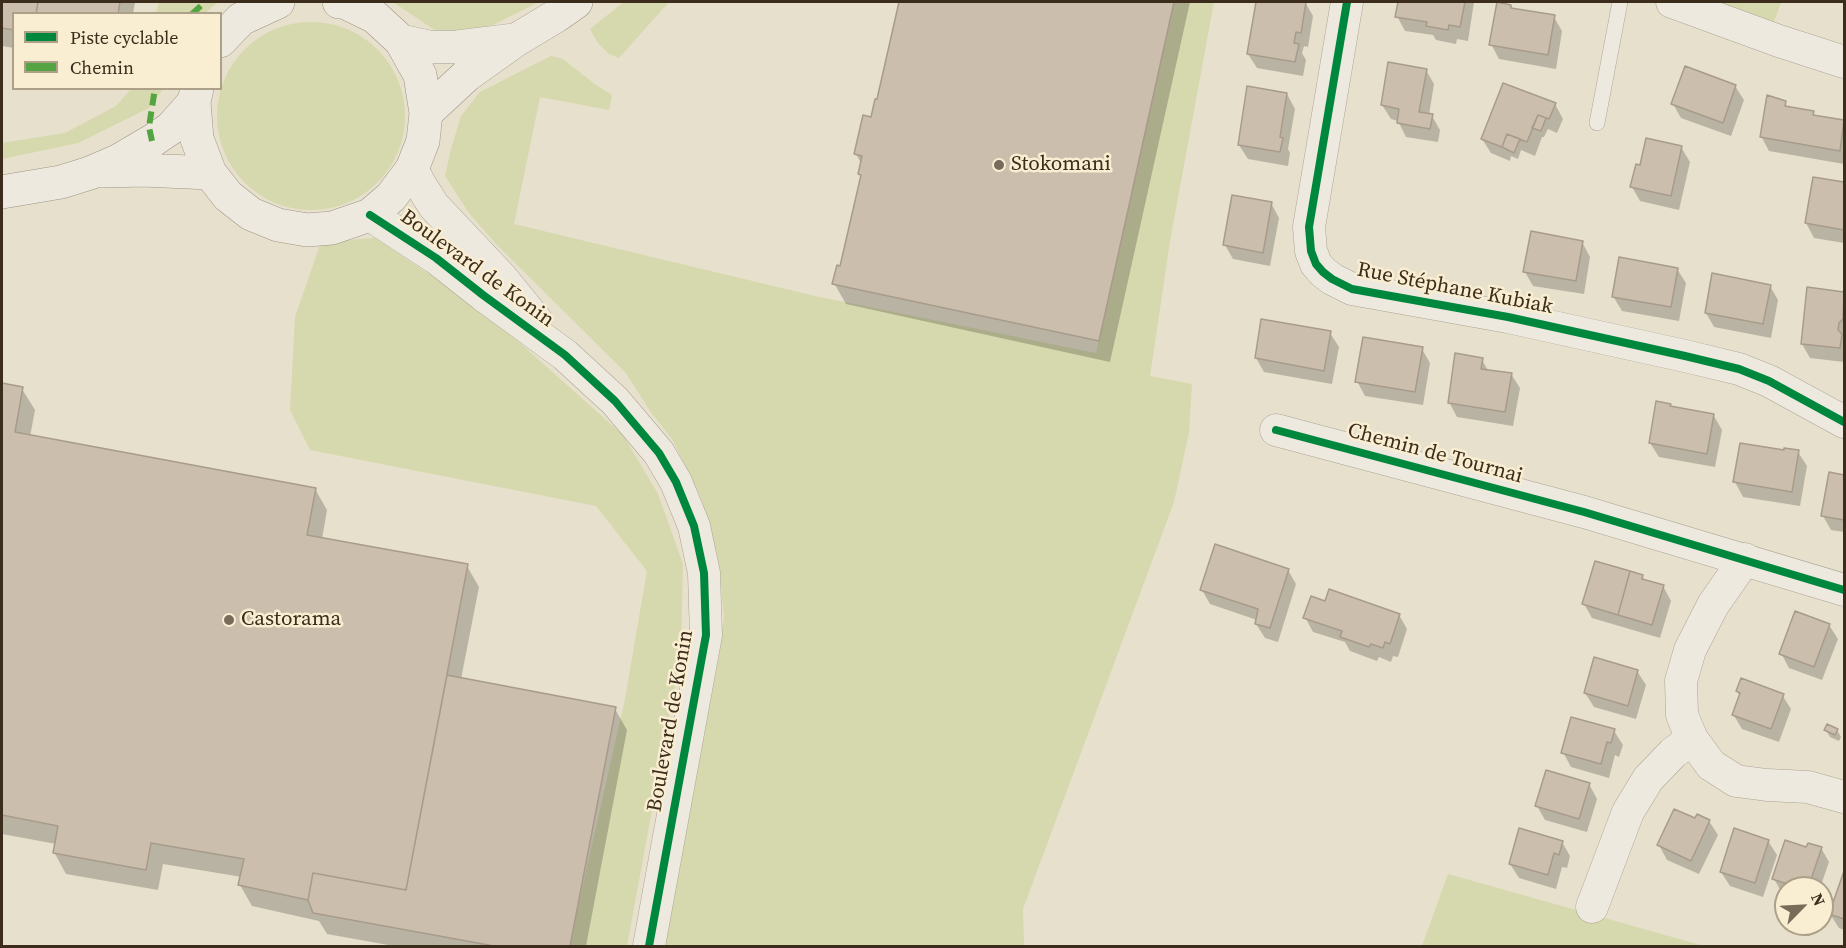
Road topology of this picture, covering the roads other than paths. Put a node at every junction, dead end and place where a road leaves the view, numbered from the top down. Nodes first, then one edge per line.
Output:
1 (278, 2) edge
2 (339, 2) edge
3 (576, 2) edge
4 (1347, 2) edge
5 (1620, 2) edge
6 (1672, 2) edge
7 (235, 20) edge
8 (516, 40) junction
9 (401, 41) junction
10 (1845, 62) edge
11 (196, 95) edge
12 (426, 112) junction
13 (1597, 123) dead end
14 (412, 169) junction
15 (90, 173) junction
16 (210, 173) junction
17 (2, 192) edge
18 (370, 215) junction
19 (566, 355) junction
20 (1845, 422) edge
21 (1276, 430) dead end
22 (1745, 559) junction
23 (1845, 590) edge
24 (1692, 739) junction
25 (1845, 797) edge
26 (1592, 907) dead end
27 (649, 946) edge

1 - 7 street
2 - 9 street
3 - 8 street
4 - 20 street, Rue Stéphane Kubiak
5 - 13 lane
6 - 10 street
8 - 9 street
8 - 12 street
9 - 12 street
11 - 15 street
11 - 16 street
12 - 14 street
14 - 18 street
14 - 19 street, Boulevard de Konin
15 - 16 street
15 - 17 street
16 - 18 street
18 - 19 street, Boulevard de Konin
19 - 27 street, Boulevard de Konin
21 - 22 street, Chemin de Tournai
22 - 23 street, Chemin de Tournai
22 - 24 street
24 - 25 street
24 - 26 street

